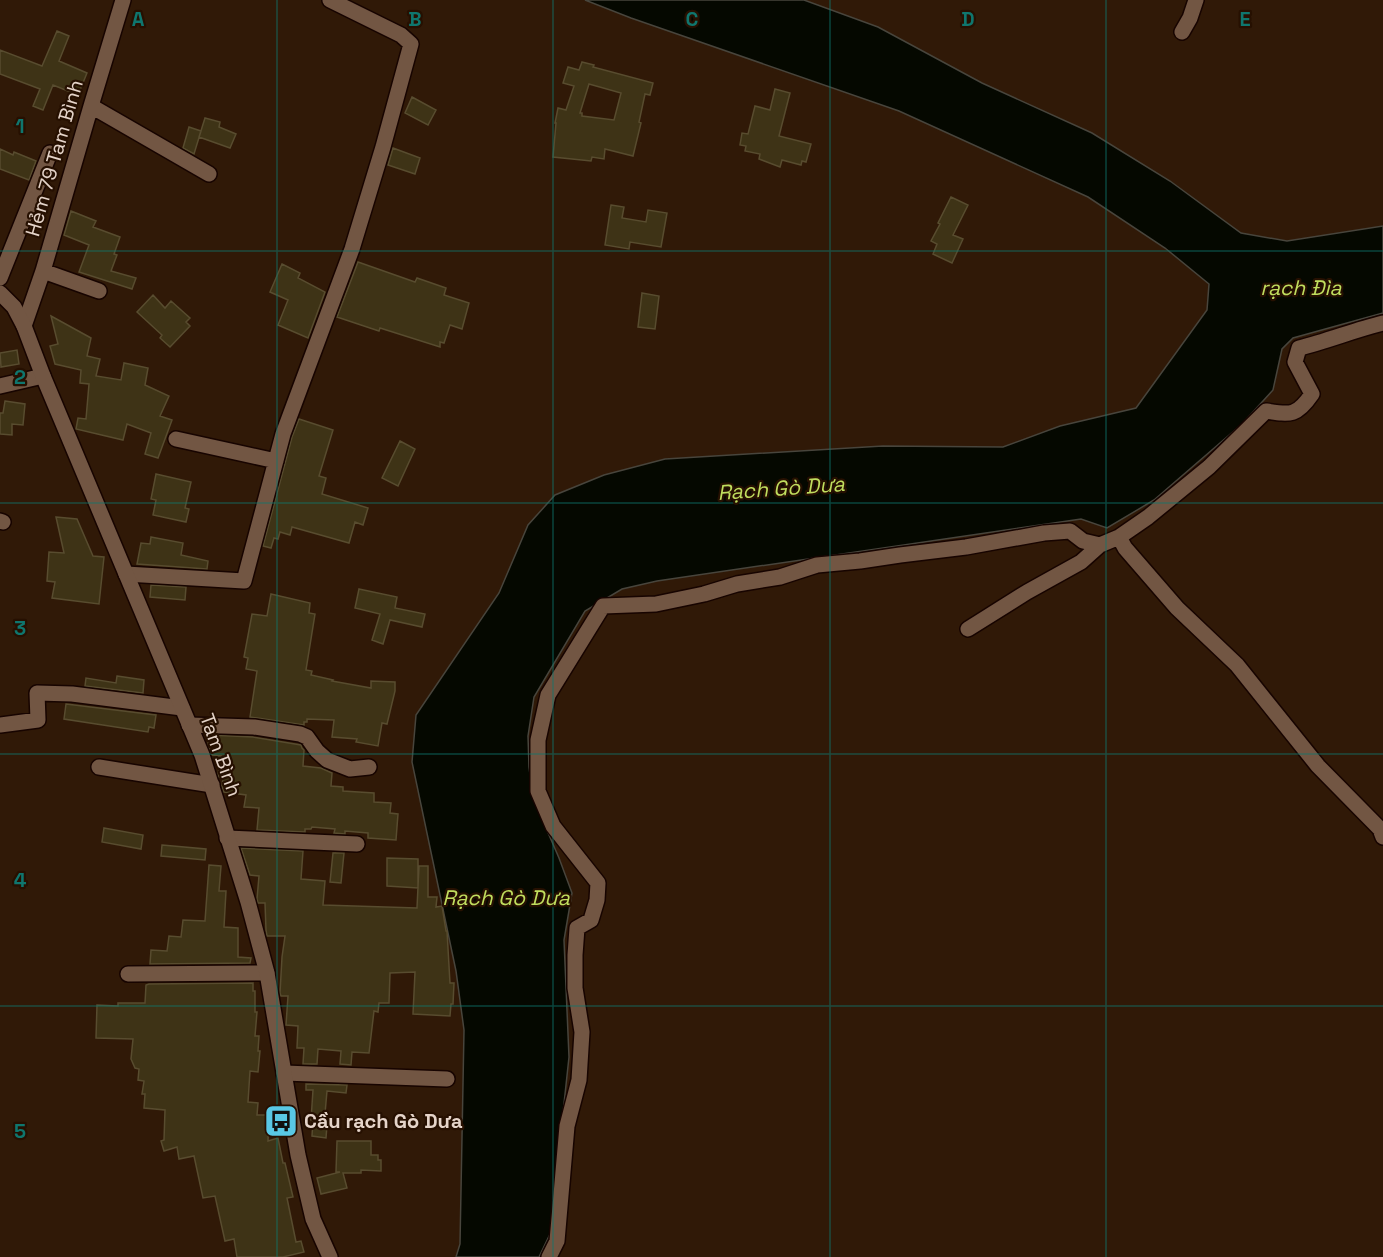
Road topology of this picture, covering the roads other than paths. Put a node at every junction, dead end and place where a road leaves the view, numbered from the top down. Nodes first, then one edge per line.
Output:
1 (123, 0) edge
2 (330, 0) edge
3 (1196, 0) edge
4 (1182, 32) dead end
5 (91, 106) junction
6 (50, 153) dead end
7 (209, 174) dead end
8 (43, 271) junction
9 (0, 278) edge
10 (99, 291) dead end
11 (0, 293) edge
12 (1383, 323) edge
13 (24, 326) junction
14 (43, 376) junction
15 (0, 386) edge
16 (176, 439) dead end
17 (276, 461) junction
18 (1119, 537) junction
19 (1100, 545) junction
20 (126, 574) junction
21 (968, 629) dead end
22 (182, 708) junction
23 (0, 725) edge
24 (189, 725) junction
25 (99, 767) dead end
26 (369, 767) dead end
27 (212, 785) junction
28 (1383, 837) edge
29 (227, 838) junction
30 (357, 844) dead end
31 (267, 973) junction
32 (128, 974) dead end
33 (284, 1073) junction
34 (447, 1078) dead end
35 (330, 1257) edge
36 (549, 1257) edge

1 - 5 street, Hẻm 79 Tam Bình
2 - 17 street
3 - 4 street
5 - 7 street
5 - 8 street, Hẻm 79 Tam Bình
6 - 9 street
8 - 10 street
8 - 13 street, Hẻm 79 Tam Bình
11 - 13 street, Tam Bình
12 - 18 street
13 - 14 street, Tam Bình
14 - 15 street
14 - 20 street, Tam Bình
16 - 17 street
17 - 20 street
18 - 19 street
18 - 28 street
19 - 21 street
19 - 36 street
20 - 22 street, Tam Bình
22 - 23 street
22 - 24 street, Tam Bình
24 - 26 street
24 - 27 street, Tam Bình
25 - 27 street
27 - 29 street, Tam Bình
29 - 30 street
29 - 31 street, Tam Bình
31 - 32 street
31 - 33 street, Tam Bình
33 - 34 street
33 - 35 street, Tam Bình

